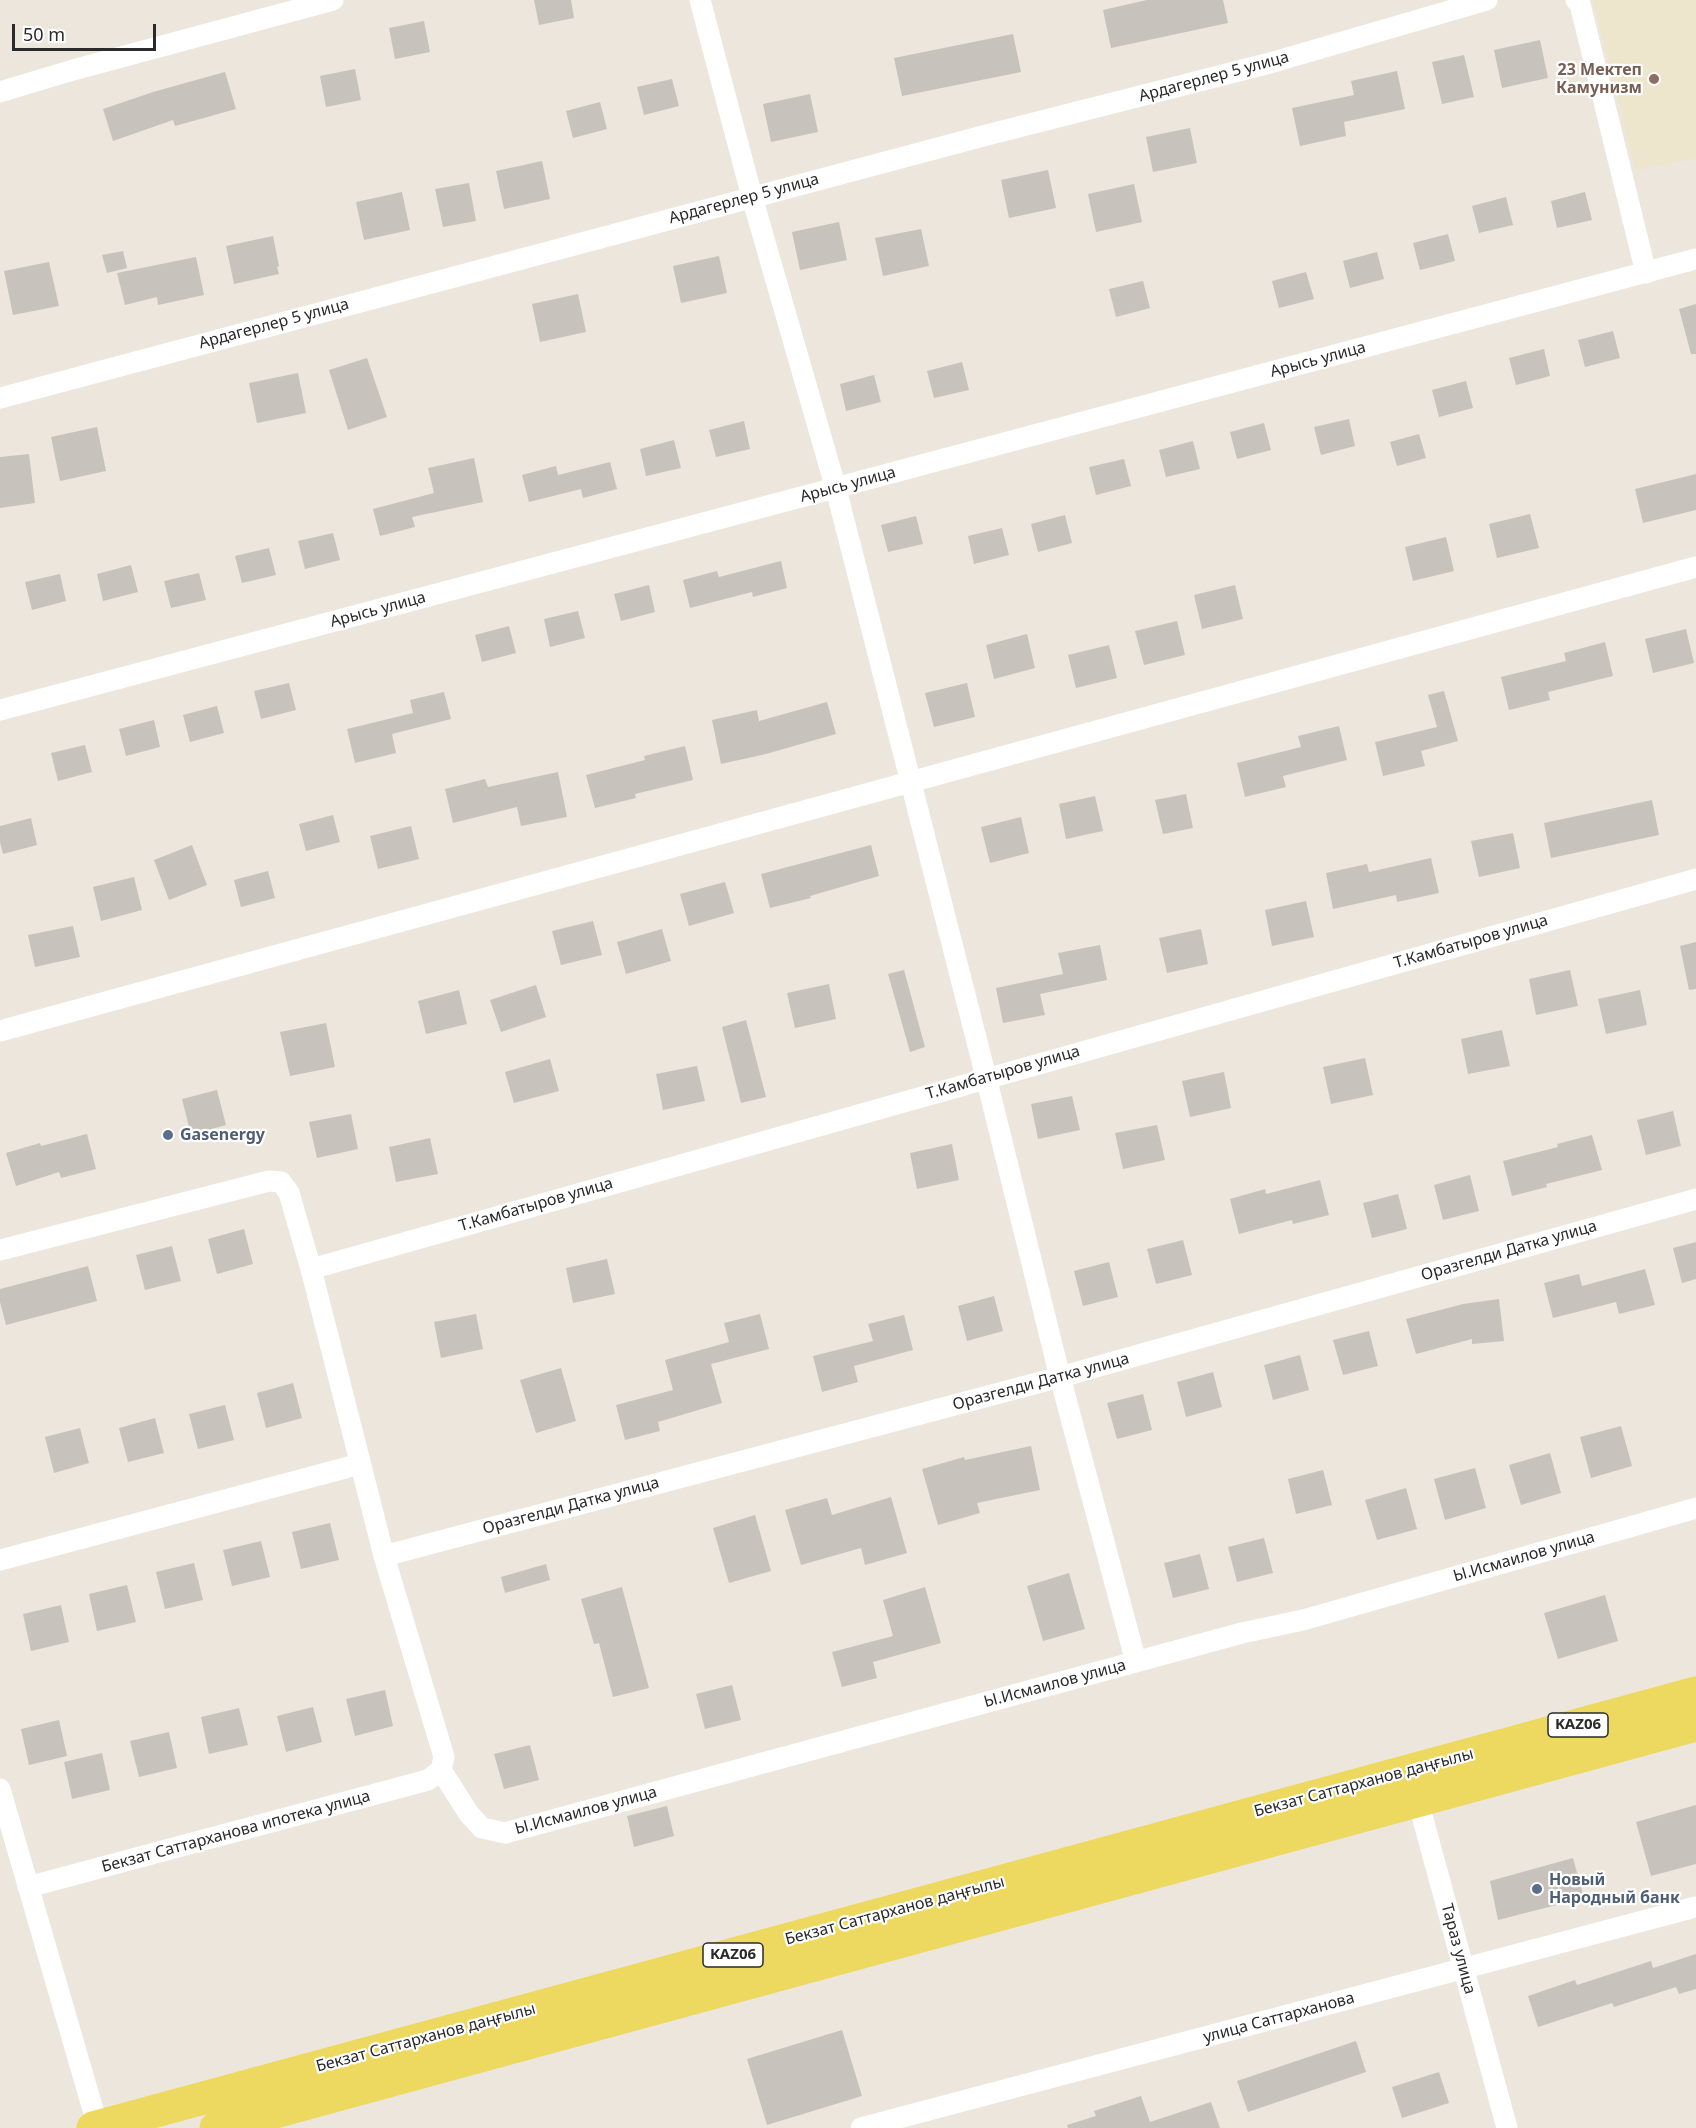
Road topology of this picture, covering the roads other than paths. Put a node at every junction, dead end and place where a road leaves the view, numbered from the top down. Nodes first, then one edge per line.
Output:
1 (333, 0) edge
2 (700, 0) edge
3 (1487, 0) edge
4 (1576, 0) edge
5 (0, 92) edge
6 (752, 197) junction
7 (1696, 259) edge
8 (1646, 273) junction
9 (0, 398) edge
10 (836, 489) junction
11 (1696, 567) edge
12 (0, 710) edge
13 (911, 782) junction
14 (1696, 879) edge
15 (0, 1031) edge
16 (986, 1077) junction
17 (1696, 1199) edge
18 (0, 1250) edge
19 (311, 1269) junction
20 (1060, 1377) junction
21 (360, 1464) junction
22 (1696, 1508) edge
23 (384, 1556) junction
24 (0, 1560) edge
25 (1136, 1662) junction
26 (1696, 1693) edge
27 (1696, 1725) edge
28 (441, 1770) junction
29 (1414, 1786) junction
30 (0, 1789) edge
31 (1246, 1831) junction
32 (28, 1887) junction
33 (1696, 1907) edge
34 (1463, 1969) junction
35 (96, 2127) edge
36 (217, 2128) edge
37 (861, 2128) edge
38 (1507, 2128) edge

1 - 5 street
2 - 6 street
3 - 6 street, Ардагерлер 5 улица
4 - 8 street
6 - 9 street, Ардагерлер 5 улица
6 - 10 street
7 - 8 street, Арысь улица
8 - 10 street, Арысь улица
10 - 12 street, Арысь улица
10 - 13 street
11 - 13 street
13 - 15 street
13 - 16 street
14 - 16 street, Т.Камбатыров улица
16 - 19 street, Т.Камбатыров улица
16 - 20 street
17 - 20 street, Оразгелди Датка улица
18 - 19 street
19 - 21 street
20 - 23 street, Оразгелди Датка улица
20 - 25 street
21 - 23 street
21 - 24 street
22 - 25 street, Ы.Исмаилов улица
23 - 28 street
25 - 28 street, Ы.Исмаилов улица
26 - 29 main road, Бекзат Саттарханов даңғылы / KАZ06
27 - 29 main road, Бекзат Саттарханов даңғылы / KАZ06
28 - 32 street, Бекзат Саттарханова ипотека улица
29 - 31 main road, Бекзат Саттарханов даңғылы / KАZ06
29 - 34 street, Тараз улица
30 - 32 street
31 - 35 main road, Бекзат Саттарханов даңғылы / KАZ06
31 - 36 main road, Бекзат Саттарханов даңғылы / KАZ06
32 - 35 street
33 - 34 street, улица Саттарханова
34 - 37 street, улица Саттарханова
34 - 38 street, Тараз улица

